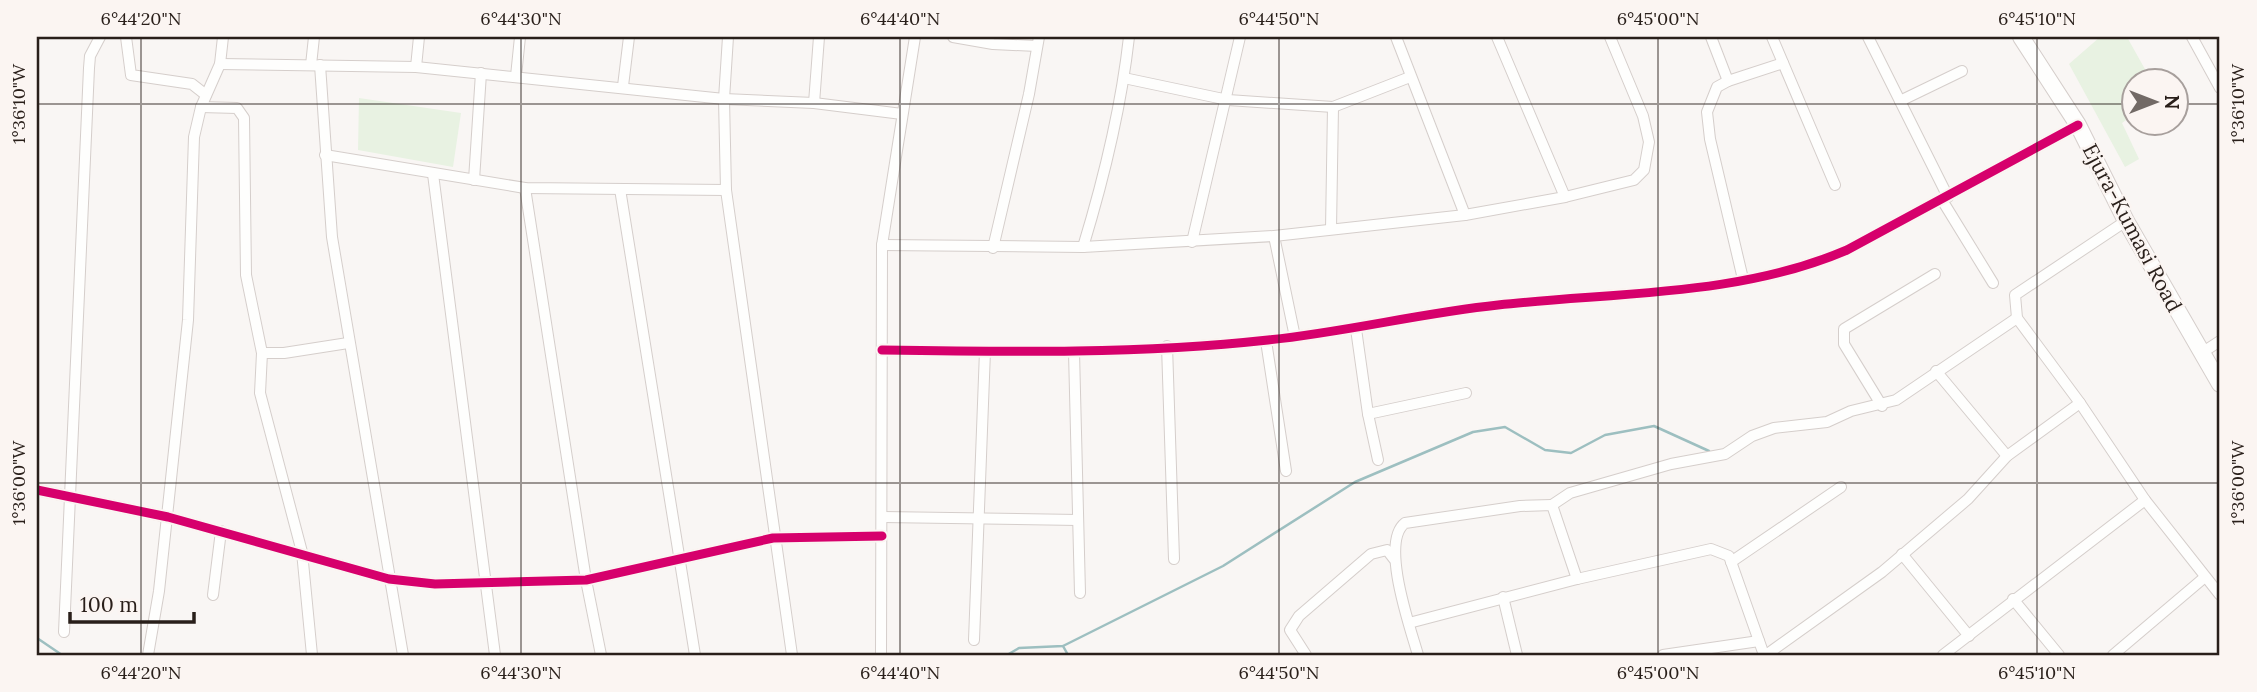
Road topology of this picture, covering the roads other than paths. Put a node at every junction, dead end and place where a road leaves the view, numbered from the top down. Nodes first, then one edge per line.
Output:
1 (100, 37) edge
2 (125, 37) edge
3 (223, 37) edge
4 (314, 37) edge
5 (419, 37) edge
6 (520, 37) edge
7 (629, 37) edge
8 (728, 37) edge
9 (819, 37) edge
10 (915, 37) edge
11 (953, 37) edge
12 (1129, 37) edge
13 (1240, 37) edge
14 (1396, 37) edge
15 (1497, 37) edge
16 (1610, 37) edge
17 (1711, 37) edge
18 (1772, 37) edge
19 (1868, 37) edge
20 (2021, 37) edge
21 (2192, 37) edge
22 (1038, 41) edge
23 (1783, 63) junction
24 (220, 64) junction
25 (315, 65) junction
26 (416, 67) junction
27 (1962, 71) dead end
28 (481, 73) junction
29 (516, 76) junction
30 (1410, 77) junction
31 (1124, 78) junction
32 (1728, 80) junction
33 (623, 86) junction
34 (2220, 89) edge
35 (206, 95) junction
36 (724, 99) junction
37 (1228, 100) junction
38 (1900, 101) junction
39 (814, 103) junction
40 (201, 107) junction
41 (1333, 107) junction
42 (902, 114) junction
43 (2078, 125) junction
44 (325, 155) junction
45 (433, 174) junction
46 (474, 180) junction
47 (1835, 185) dead end
48 (525, 188) junction
49 (620, 189) junction
50 (726, 190) junction
51 (1565, 197) junction
52 (1945, 199) junction
53 (1465, 215) junction
54 (2126, 221) junction
55 (1331, 229) junction
56 (1274, 236) junction
57 (1192, 242) junction
58 (882, 245) junction
59 (1083, 247) junction
60 (993, 248) junction
61 (1935, 274) dead end
62 (1743, 279) junction
63 (1993, 283) dead end
64 (2017, 318) junction
65 (1356, 329) junction
66 (1295, 337) junction
67 (1266, 341) junction
68 (2220, 341) edge
69 (348, 343) junction
70 (1167, 346) junction
71 (882, 350) junction
72 (985, 351) junction
73 (1074, 352) junction
74 (2203, 352) junction
75 (262, 353) junction
76 (1936, 371) junction
77 (2220, 384) edge
78 (1466, 393) dead end
79 (2080, 403) junction
80 (1882, 406) junction
81 (1368, 414) junction
82 (2007, 456) junction
83 (1378, 460) dead end
84 (1286, 471) dead end
85 (1841, 487) dead end
86 (37, 491) edge
87 (71, 497) junction
88 (2146, 500) junction
89 (1552, 505) junction
90 (168, 517) junction
91 (883, 517) junction
92 (977, 519) junction
93 (1078, 520) junction
94 (221, 531) junction
95 (882, 536) junction
96 (773, 538) junction
97 (302, 552) junction
98 (1902, 554) junction
99 (1174, 559) dead end
100 (1395, 560) junction
101 (681, 561) junction
102 (1731, 562) junction
103 (2205, 577) junction
104 (388, 579) junction
105 (1577, 579) junction
106 (586, 580) junction
107 (488, 584) junction
108 (1080, 593) dead end
109 (213, 595) dead end
110 (2220, 595) edge
111 (1503, 597) junction
112 (2013, 600) junction
113 (1409, 623) junction
114 (64, 632) dead end
115 (1969, 636) junction
116 (974, 640) dead end
117 (1759, 641) junction
118 (148, 655) edge
119 (313, 655) edge
120 (403, 655) edge
121 (495, 655) edge
122 (601, 655) edge
123 (695, 655) edge
124 (792, 655) edge
125 (881, 655) edge
126 (1306, 655) edge
127 (1418, 655) edge
128 (1517, 655) edge
129 (1666, 655) edge
130 (1765, 655) edge
131 (1943, 655) edge
132 (2059, 655) edge
133 (2113, 655) edge

1 - 87 street
2 - 35 street
3 - 24 street
4 - 25 street
5 - 26 street
6 - 29 street
7 - 33 street
8 - 36 street
9 - 39 street
10 - 42 street
11 - 22 street
12 - 31 street
13 - 37 street
14 - 30 street
15 - 51 street
16 - 51 street
17 - 32 street
18 - 23 street
19 - 38 street
20 - 43 main road, Ejura-Kumasi Road
21 - 34 street
22 - 60 street
23 - 32 street
23 - 47 street
24 - 25 street
24 - 35 street
25 - 26 street
25 - 44 street
26 - 28 street
27 - 38 street
28 - 29 street
28 - 46 street
29 - 33 street
30 - 41 street
30 - 53 street
31 - 37 street
31 - 59 street
32 - 62 street
33 - 36 street
35 - 40 street
36 - 39 street
36 - 50 street
37 - 41 street
37 - 57 street
38 - 52 street
39 - 42 street
40 - 75 street
40 - 90 street
41 - 55 street
42 - 58 street
43 - 52 street
43 - 54 main road, Ejura-Kumasi Road
44 - 45 street
44 - 69 street
45 - 46 street
45 - 107 street
46 - 48 street
48 - 49 street
48 - 106 street
49 - 50 street
49 - 101 street
50 - 96 street
51 - 53 street
52 - 62 street
52 - 63 street
53 - 55 street
54 - 64 street
54 - 74 main road, Ejura-Kumasi Road
55 - 56 street
56 - 57 street
56 - 66 street
57 - 59 street
58 - 60 street
58 - 71 street
59 - 60 street
61 - 80 street
62 - 65 street
64 - 76 street
64 - 79 street
65 - 66 street
65 - 81 street
66 - 67 street
67 - 70 street
67 - 84 street
68 - 74 street
69 - 75 street
69 - 104 street
70 - 73 street
70 - 99 street
71 - 72 street
71 - 91 street
72 - 73 street
72 - 92 street
73 - 93 street
74 - 77 main road, Ejura-Kumasi Road
75 - 97 street
76 - 80 street
76 - 82 street
78 - 81 street
79 - 82 street
79 - 88 street
80 - 89 street
81 - 83 street
82 - 98 street
85 - 102 street
86 - 87 street
87 - 90 street
87 - 114 street
88 - 103 street
88 - 112 street
89 - 100 street
89 - 105 street
90 - 94 street
90 - 118 street
91 - 92 street
91 - 95 street
92 - 93 street
92 - 116 street
93 - 108 street
94 - 97 street
94 - 109 street
95 - 96 street
95 - 125 street
96 - 101 street
96 - 124 street
97 - 104 street
97 - 119 street
98 - 115 street
98 - 130 street
100 - 113 street
100 - 126 street
101 - 106 street
101 - 123 street
102 - 105 street
102 - 117 street
103 - 110 street
103 - 133 street
104 - 107 street
104 - 120 street
105 - 111 street
106 - 107 street
106 - 122 street
107 - 121 street
111 - 113 street
111 - 128 street
112 - 115 street
112 - 132 street
113 - 127 street
115 - 131 street
117 - 129 street
117 - 130 street

